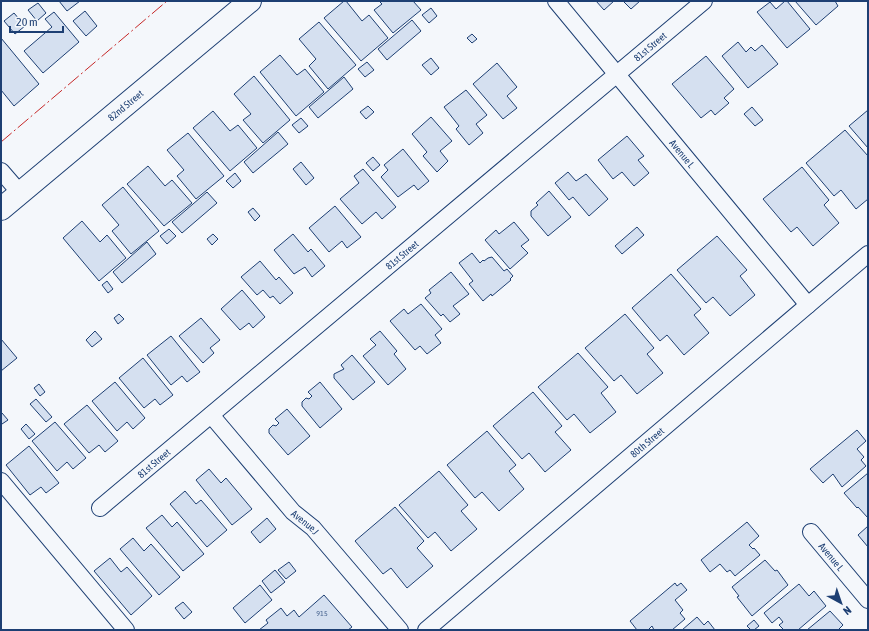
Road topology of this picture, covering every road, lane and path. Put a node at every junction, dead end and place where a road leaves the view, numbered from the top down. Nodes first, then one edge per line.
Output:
1 (250, 1) edge
2 (556, 1) edge
3 (704, 1) edge
4 (617, 74) junction
5 (1, 171) edge
6 (20, 193) junction
7 (1, 210) edge
8 (868, 254) edge
9 (808, 305) junction
10 (211, 415) junction
11 (1, 481) edge
12 (100, 508) dead end
13 (811, 532) dead end
14 (868, 600) edge
15 (126, 630) edge
16 (400, 630) edge
17 (426, 630) edge

1 - 6 main road, 82nd Street
2 - 4 street, Avenue L
3 - 4 street, 81st Street
4 - 9 street, Avenue L
4 - 10 street, 81st Street
5 - 6 street
6 - 7 main road, 82nd Street
8 - 9 street, 80th Street
9 - 17 street, 80th Street
10 - 12 street, 81st Street
10 - 16 street, Avenue J
11 - 15 street
13 - 14 street, Avenue L

